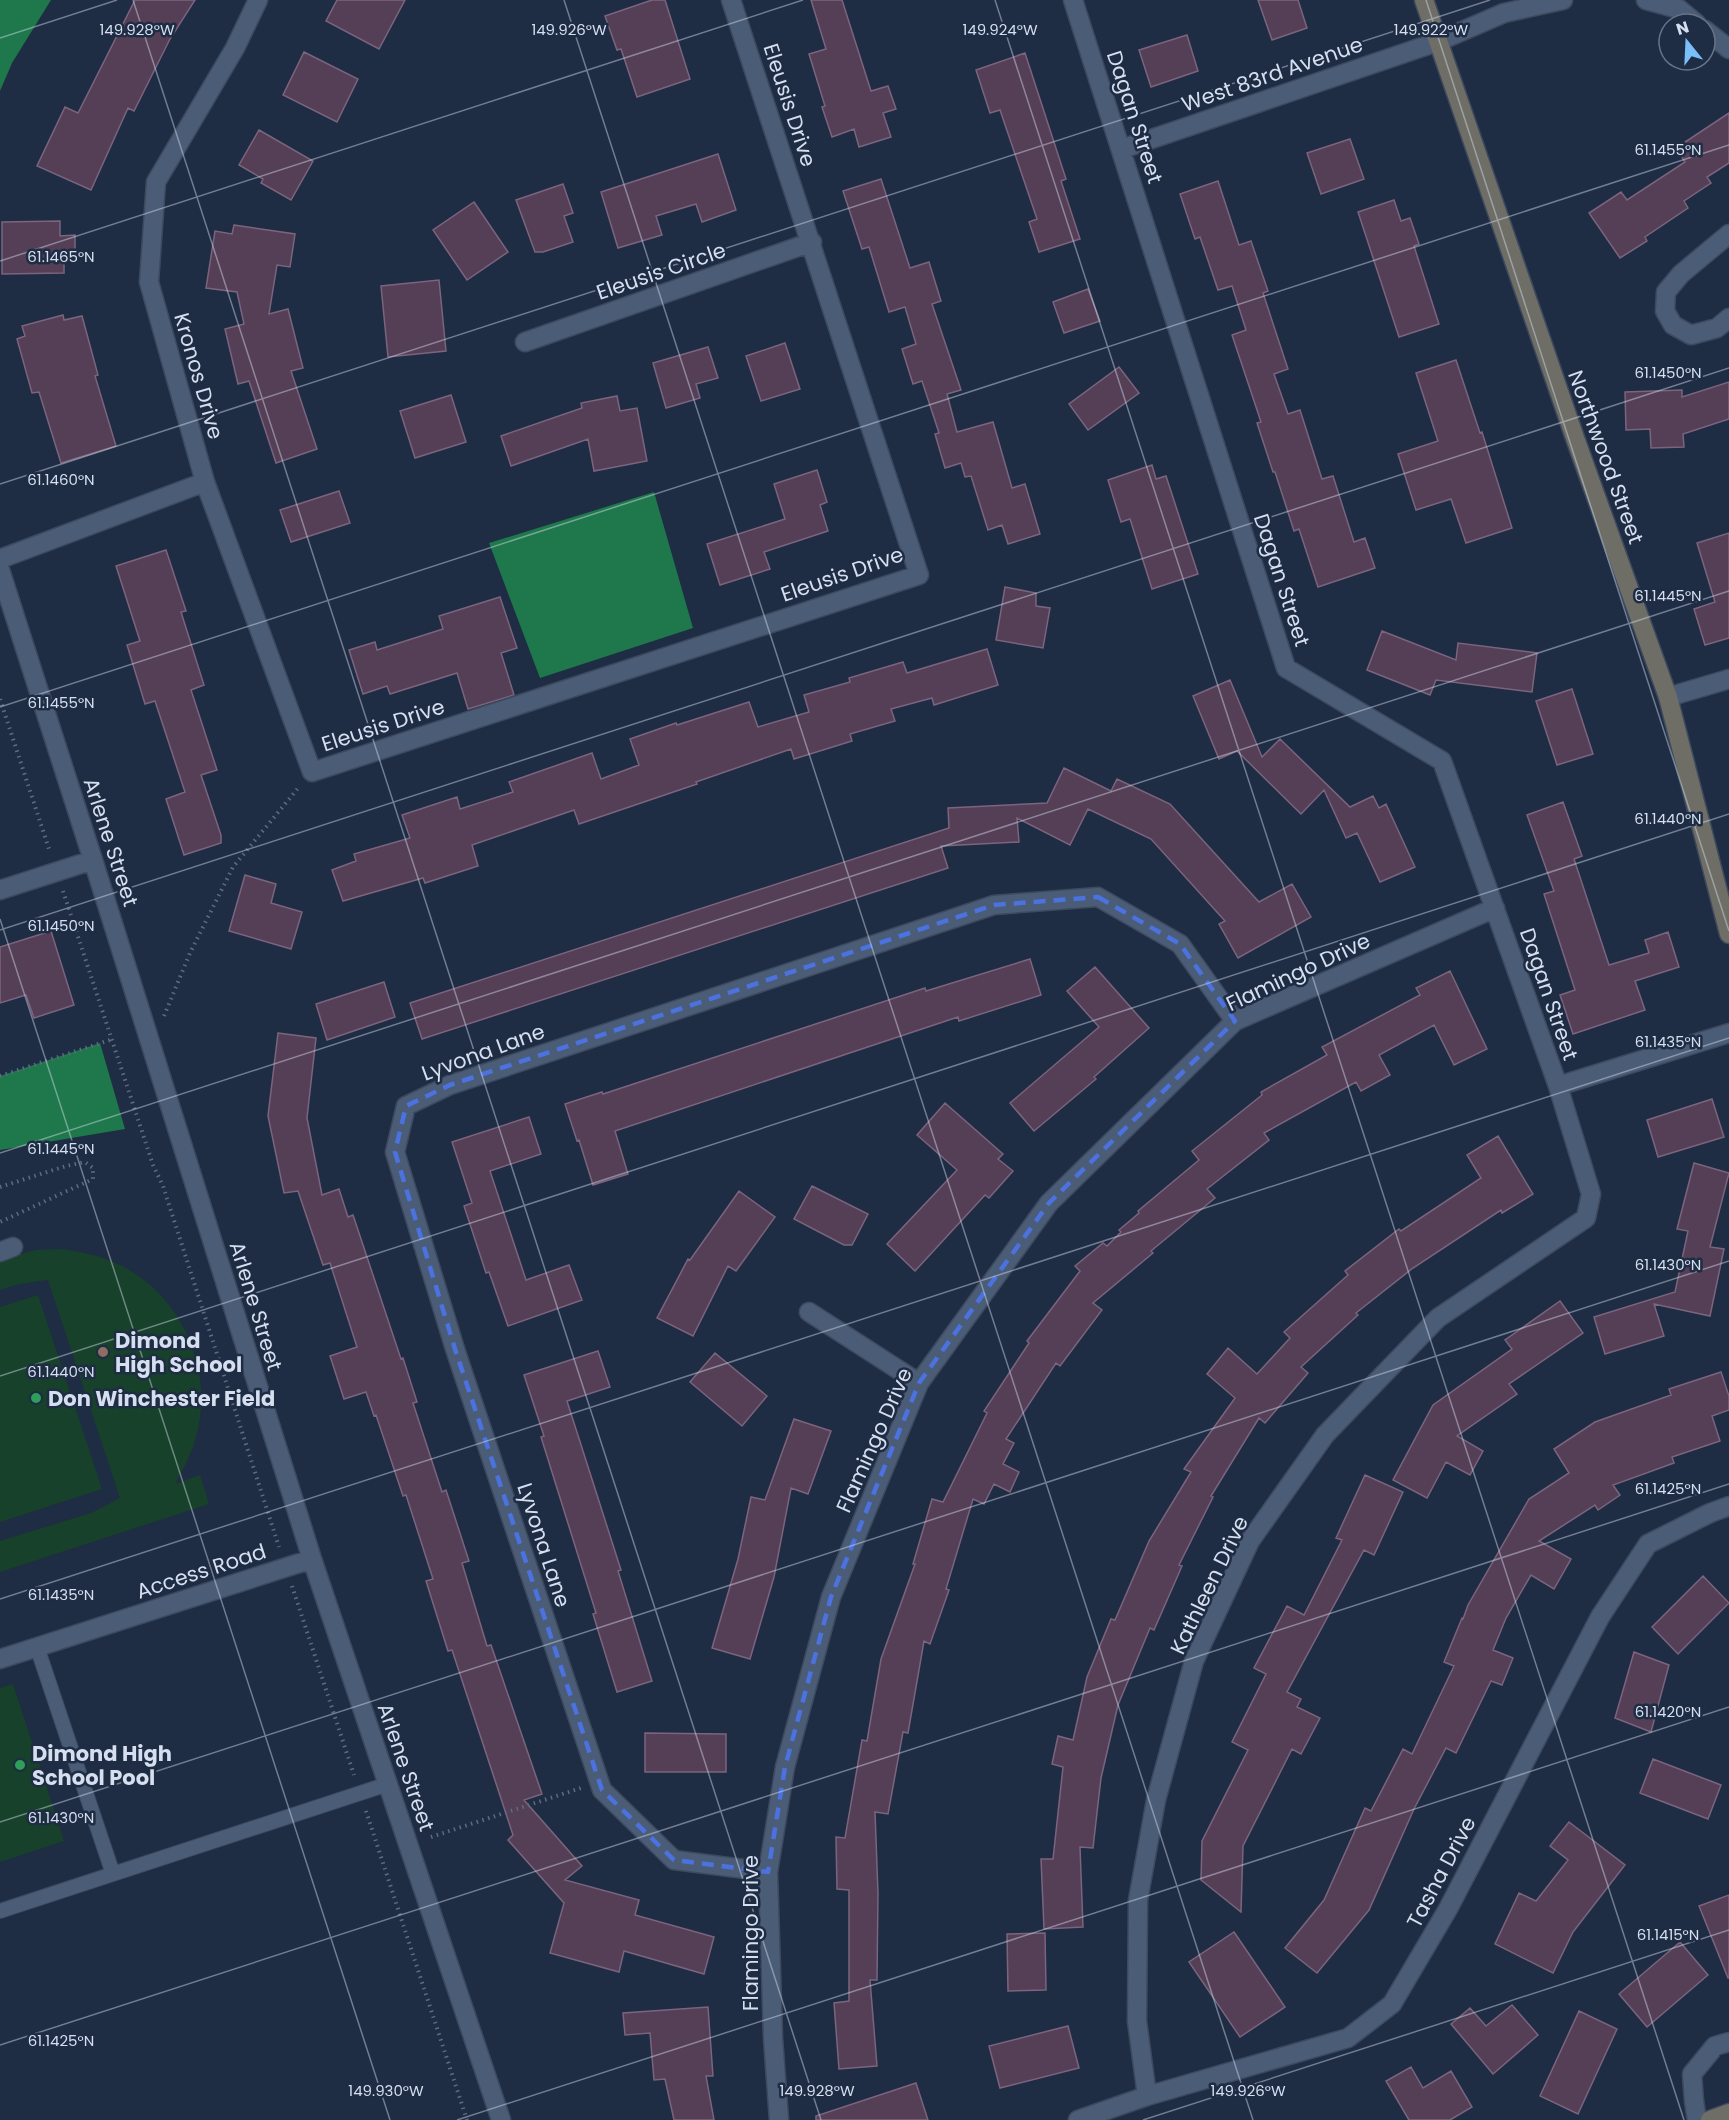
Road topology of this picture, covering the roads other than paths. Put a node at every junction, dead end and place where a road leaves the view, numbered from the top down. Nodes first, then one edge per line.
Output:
1 (258, 0) edge
2 (731, 0) edge
3 (1073, 0) edge
4 (1424, 0) edge
5 (1563, 0) edge
6 (1646, 0) edge
7 (1683, 12) edge
8 (1717, 40) edge
9 (1437, 42) junction
10 (1729, 50) edge
11 (1122, 148) junction
12 (1729, 234) edge
13 (812, 242) junction
14 (1729, 318) edge
15 (525, 342) dead end
16 (205, 482) junction
17 (0, 559) edge
18 (0, 570) edge
19 (1729, 679) edge
20 (1668, 697) junction
21 (312, 772) joint
22 (93, 860) junction
23 (0, 890) edge
24 (1495, 908) junction
25 (1729, 934) edge
26 (1235, 1021) junction
27 (1729, 1033) edge
28 (1558, 1086) junction
29 (1591, 1194) joint
30 (809, 1311) dead end
31 (919, 1383) junction
32 (1729, 1506) edge
33 (312, 1559) junction
34 (37, 1647) junction
35 (0, 1659) edge
36 (388, 1784) junction
37 (768, 1872) junction
38 (113, 1874) junction
39 (0, 1911) edge
40 (1729, 2042) edge
41 (1147, 2096) junction
42 (1729, 2113) edge
43 (501, 2120) edge
44 (779, 2120) edge
45 (1078, 2120) edge
46 (1697, 2120) edge
47 (1710, 2120) edge

1 - 16 street, Kronos Drive
2 - 13 street, Eleusis Drive
3 - 11 street, Dagan Street
4 - 9 street, Northwood Street
5 - 9 street, West 83rd Avenue
6 - 7 street
8 - 10 street
9 - 11 street, West 83rd Avenue
9 - 20 street, Northwood Street
11 - 24 street, Dagan Street
12 - 14 street
13 - 15 street, Eleusis Circle
13 - 21 street, Eleusis Drive
16 - 17 street
16 - 21 street, Kronos Drive
18 - 22 street, Arlene Street
19 - 20 street
20 - 25 street, Northwood Street
22 - 23 street
22 - 33 street, Arlene Street
24 - 26 street, Flamingo Drive
24 - 28 street, Dagan Street
26 - 31 street, Flamingo Drive
26 - 37 street, Lyvona Lane
27 - 28 street
28 - 29 street, Dagan Street
29 - 41 street, Kathleen Drive
30 - 31 street
31 - 37 street, Flamingo Drive
32 - 41 street, Tasha Drive
33 - 34 street, Access Road
33 - 36 street, Arlene Street
34 - 35 street, Access Road
34 - 38 lane
36 - 38 lane
36 - 43 street, Arlene Street
37 - 44 street, Flamingo Drive
38 - 39 lane
40 - 46 street
41 - 45 street, Tasha Drive
42 - 47 street

